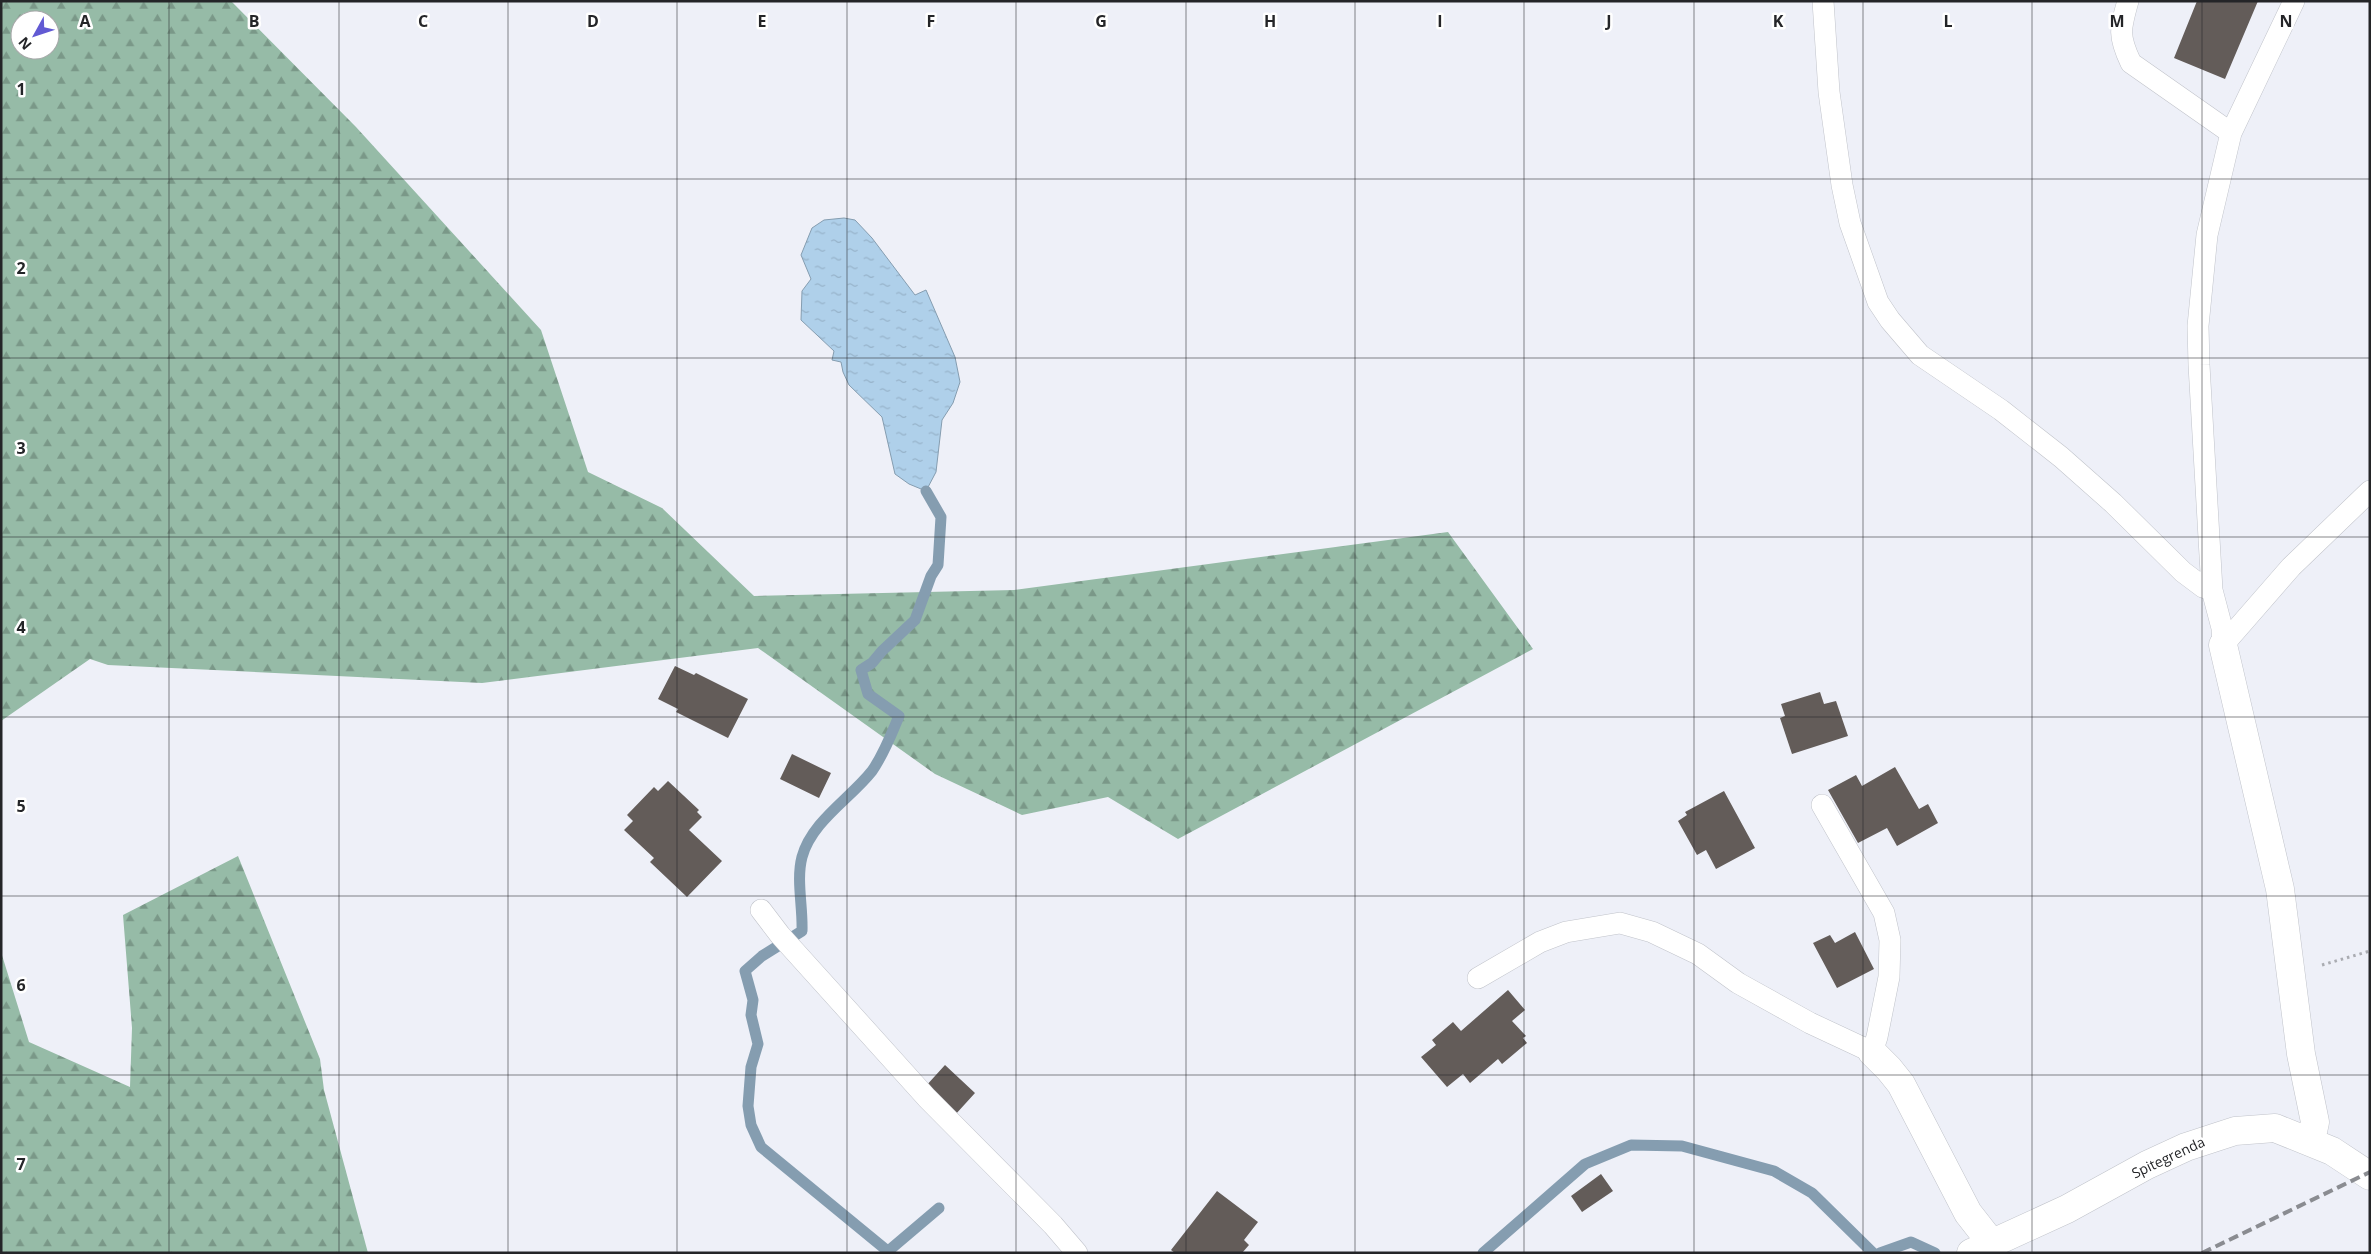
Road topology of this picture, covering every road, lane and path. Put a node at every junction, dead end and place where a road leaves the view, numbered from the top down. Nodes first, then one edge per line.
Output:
1 (1824, 1) edge
2 (2128, 1) edge
3 (2294, 1) edge
4 (2231, 133) junction
5 (2370, 491) edge
6 (2212, 590) junction
7 (2223, 645) junction
8 (1822, 805) dead end
9 (761, 910) dead end
10 (2370, 951) edge
11 (2291, 974) junction
12 (1478, 978) dead end
13 (1872, 1052) junction
14 (2311, 1141) junction
15 (2370, 1176) edge
16 (1980, 1249) edge
17 (1077, 1253) edge

1 - 6 lane
2 - 4 lane
3 - 4 lane
4 - 6 lane
5 - 7 lane
6 - 7 lane
7 - 11 street
8 - 13 lane
9 - 17 lane
10 - 11 path
11 - 14 street
12 - 13 lane
13 - 16 street
14 - 15 street, Spitegrenda
14 - 16 street, Spitegrenda

